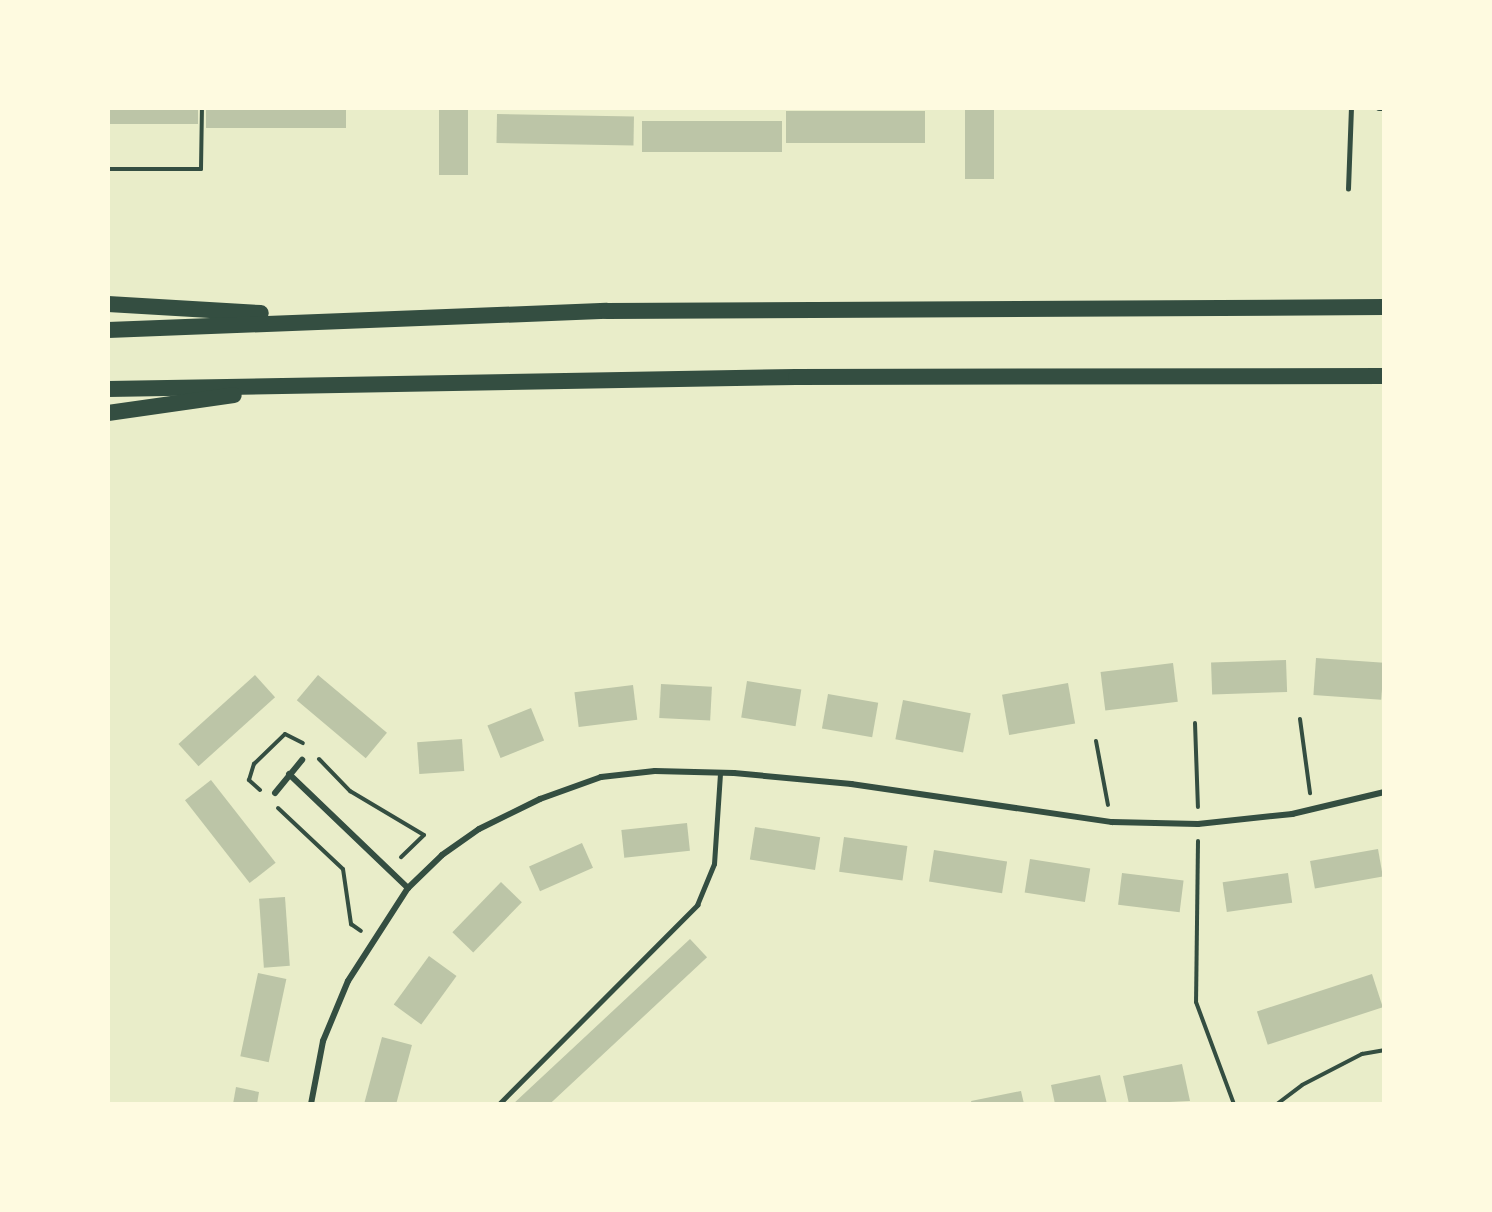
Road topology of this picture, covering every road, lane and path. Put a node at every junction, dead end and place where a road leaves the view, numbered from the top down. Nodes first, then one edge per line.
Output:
1 (202, 108) edge
2 (1351, 108) edge
3 (1379, 108) edge
4 (1384, 108) edge
5 (108, 169) edge
6 (1348, 189) dead end
7 (108, 304) edge
8 (1384, 307) edge
9 (337, 319) junction
10 (108, 330) edge
11 (1384, 376) edge
12 (300, 384) junction
13 (108, 389) edge
14 (108, 413) edge
15 (1300, 719) dead end
16 (1195, 723) dead end
17 (1096, 741) dead end
18 (302, 760) dead end
19 (720, 773) junction
20 (289, 774) junction
21 (1384, 792) edge
22 (275, 793) dead end
23 (1312, 809) junction
24 (1112, 822) junction
25 (1198, 824) junction
26 (408, 888) junction
27 (1384, 1050) edge
28 (311, 1104) edge
29 (498, 1104) edge
30 (1234, 1104) edge
31 (1277, 1104) edge

1 - 5 path
2 - 6 lane
3 - 4 street
7 - 9 highway
8 - 9 highway
9 - 10 highway
11 - 12 highway
12 - 13 highway
12 - 14 highway
15 - 23 path
16 - 25 path
17 - 24 path
18 - 20 street
19 - 24 street
19 - 26 street
19 - 29 lane
20 - 22 street
20 - 26 street
21 - 23 street
23 - 25 street
24 - 25 street
25 - 30 path
26 - 28 street
27 - 31 path

